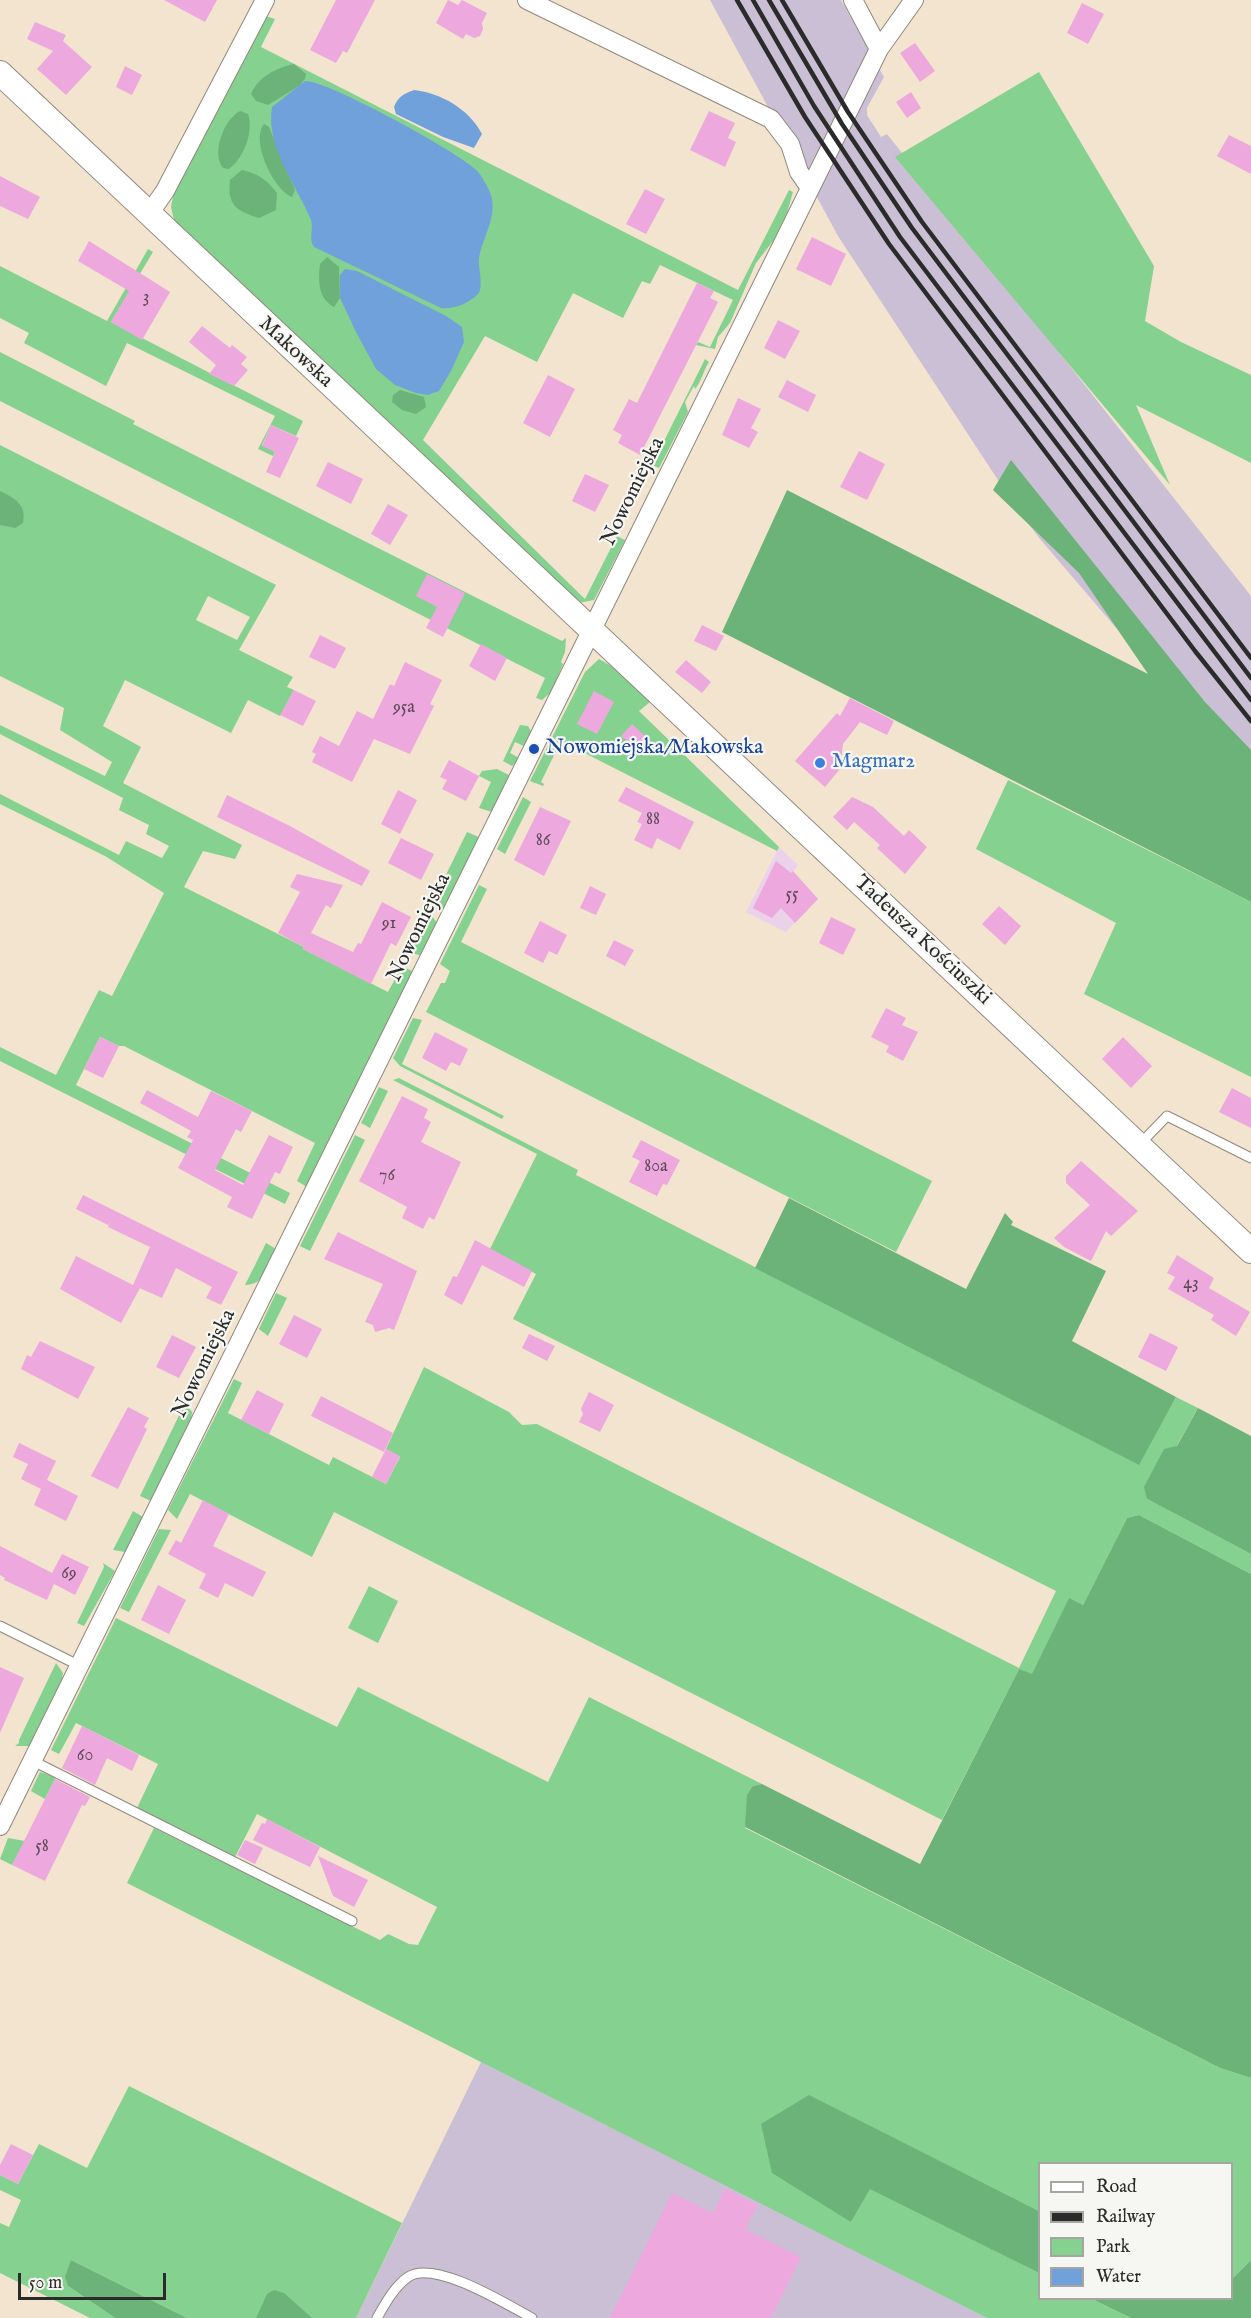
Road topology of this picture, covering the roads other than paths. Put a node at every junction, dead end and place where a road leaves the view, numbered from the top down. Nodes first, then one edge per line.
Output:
1 (266, 0) edge
2 (529, 0) edge
3 (853, 0) edge
4 (914, 0) edge
5 (879, 49) junction
6 (0, 73) edge
7 (810, 188) junction
8 (149, 214) junction
9 (592, 632) junction
10 (1139, 1146) junction
11 (1251, 1158) edge
12 (1251, 1251) edge
13 (0, 1626) edge
14 (80, 1666) junction
15 (33, 1761) junction
16 (0, 1826) edge
17 (352, 1922) dead end
18 (377, 2318) edge
19 (532, 2318) edge

1 - 8 street
2 - 7 street
3 - 5 street
4 - 5 street, Nowomiejska
5 - 7 street, Nowomiejska
6 - 8 street, Makowska
7 - 9 street, Nowomiejska
8 - 9 street, Makowska
9 - 10 street, Tadeusza Kościuszki
9 - 14 street, Nowomiejska
10 - 11 lane
10 - 12 street, Tadeusza Kościuszki
13 - 14 lane
14 - 15 street, Nowomiejska
15 - 16 street, Nowomiejska
15 - 17 lane
18 - 19 lane

